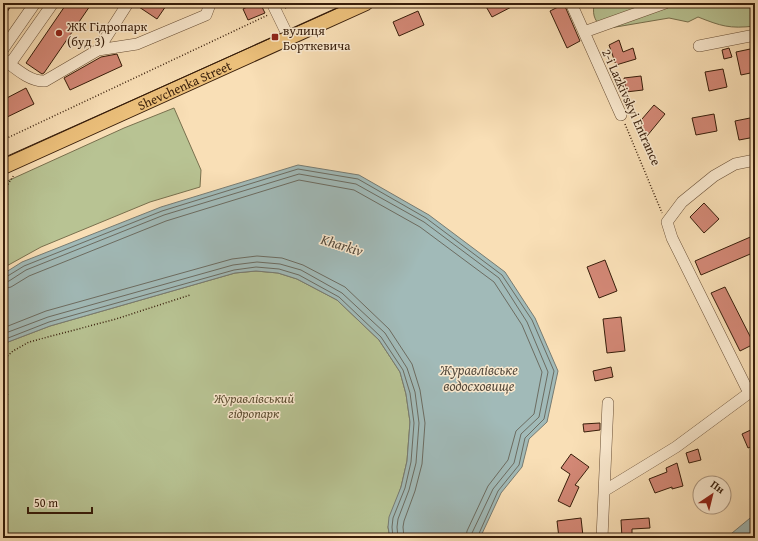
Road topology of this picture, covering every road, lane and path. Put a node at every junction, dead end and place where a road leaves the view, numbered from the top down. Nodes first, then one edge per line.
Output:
1 (35, 3) edge
2 (53, 3) edge
3 (128, 3) edge
4 (208, 3) edge
5 (296, 3) edge
6 (366, 3) edge
7 (571, 3) edge
8 (664, 3) edge
9 (274, 7) edge
10 (584, 32) junction
11 (755, 36) edge
12 (288, 38) junction
13 (699, 46) dead end
14 (3, 49) edge
15 (98, 50) junction
16 (7, 62) edge
17 (621, 115) joint
18 (3, 140) edge
19 (755, 160) edge
20 (9, 170) edge
21 (3, 192) edge
22 (666, 222) junction
23 (190, 295) dead end
24 (3, 360) edge
25 (8, 394) dead end
26 (3, 398) edge
27 (608, 403) dead end
28 (604, 491) junction
29 (602, 538) edge

1 - 14 street
2 - 16 street
3 - 15 street
4 - 15 street
5 - 9 path
6 - 12 main road, Shevchenka Street
7 - 10 street, 2-i Lazkivskyi Entrance
8 - 10 street
9 - 12 street
9 - 18 path
10 - 17 street, 2-i Lazkivskyi Entrance
11 - 13 street
12 - 20 main road, Shevchenka Street
15 - 16 street
17 - 22 path, 2-i Lazkivskyi Entrance
19 - 22 street
20 - 21 path
22 - 28 street
23 - 24 path
25 - 26 path
27 - 28 street
28 - 29 street

